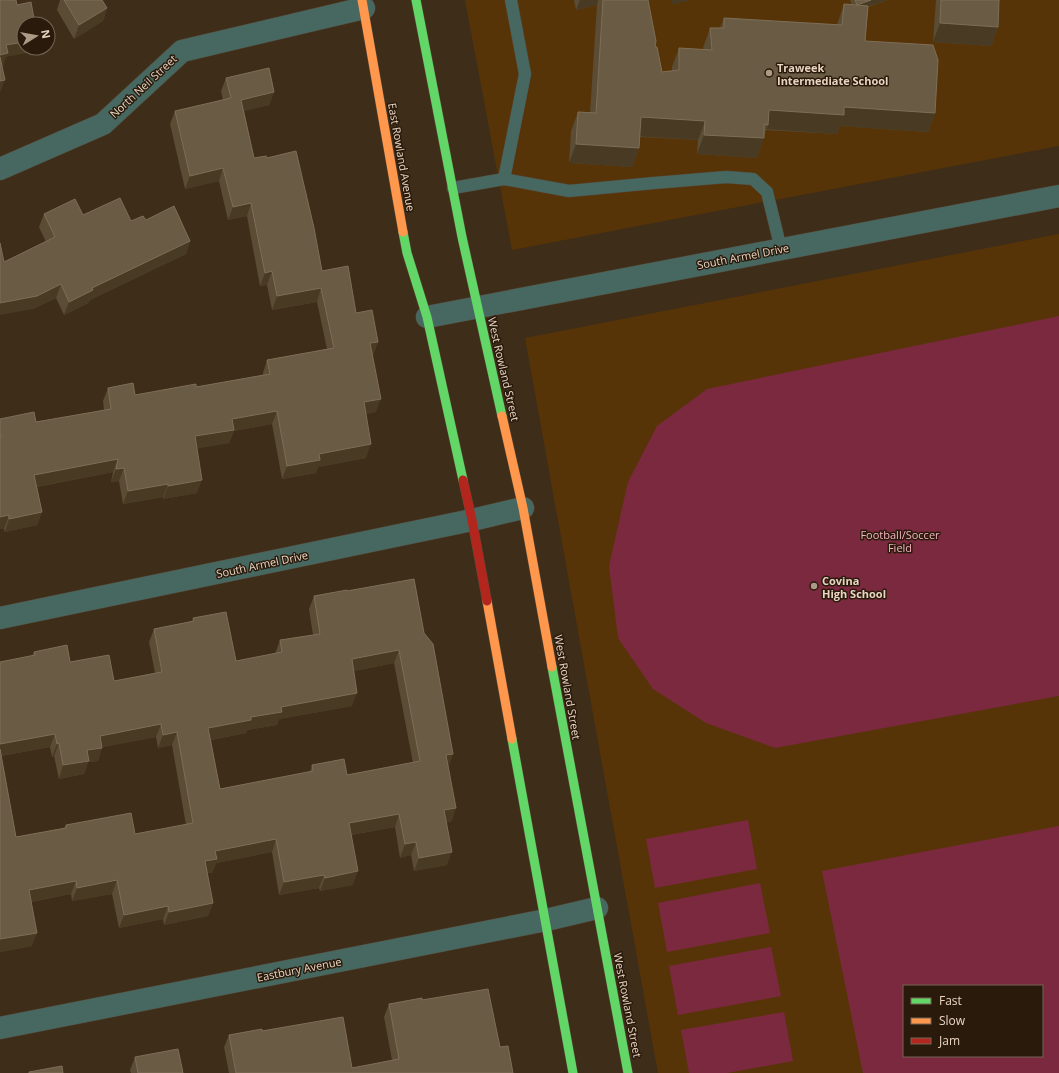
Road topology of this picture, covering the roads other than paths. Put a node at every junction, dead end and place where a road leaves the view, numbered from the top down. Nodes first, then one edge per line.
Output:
1 (416, 0) edge
2 (511, 0) edge
3 (363, 4) edge
4 (0, 169) edge
5 (504, 179) junction
6 (453, 188) junction
7 (1059, 196) edge
8 (781, 249) junction
9 (478, 307) junction
10 (427, 317) junction
11 (523, 508) junction
12 (472, 520) junction
13 (0, 618) edge
14 (597, 908) junction
15 (546, 920) junction
16 (0, 1028) edge
17 (573, 1073) edge
18 (628, 1073) edge

1 - 6 main road
2 - 5 lane
3 - 4 street, North Neil Street
3 - 10 main road, East Rowland Avenue
5 - 6 lane
5 - 8 lane
6 - 9 main road
7 - 8 street, South Armel Drive
8 - 9 street, South Armel Drive
9 - 10 street, South Armel Drive
9 - 11 main road, West Rowland Street
10 - 12 main road
11 - 12 street, South Armel Drive
11 - 14 main road, West Rowland Street
12 - 13 street, South Armel Drive
12 - 15 main road
14 - 15 street, Eastbury Avenue
14 - 18 main road, West Rowland Street
15 - 16 street, Eastbury Avenue
15 - 17 main road

